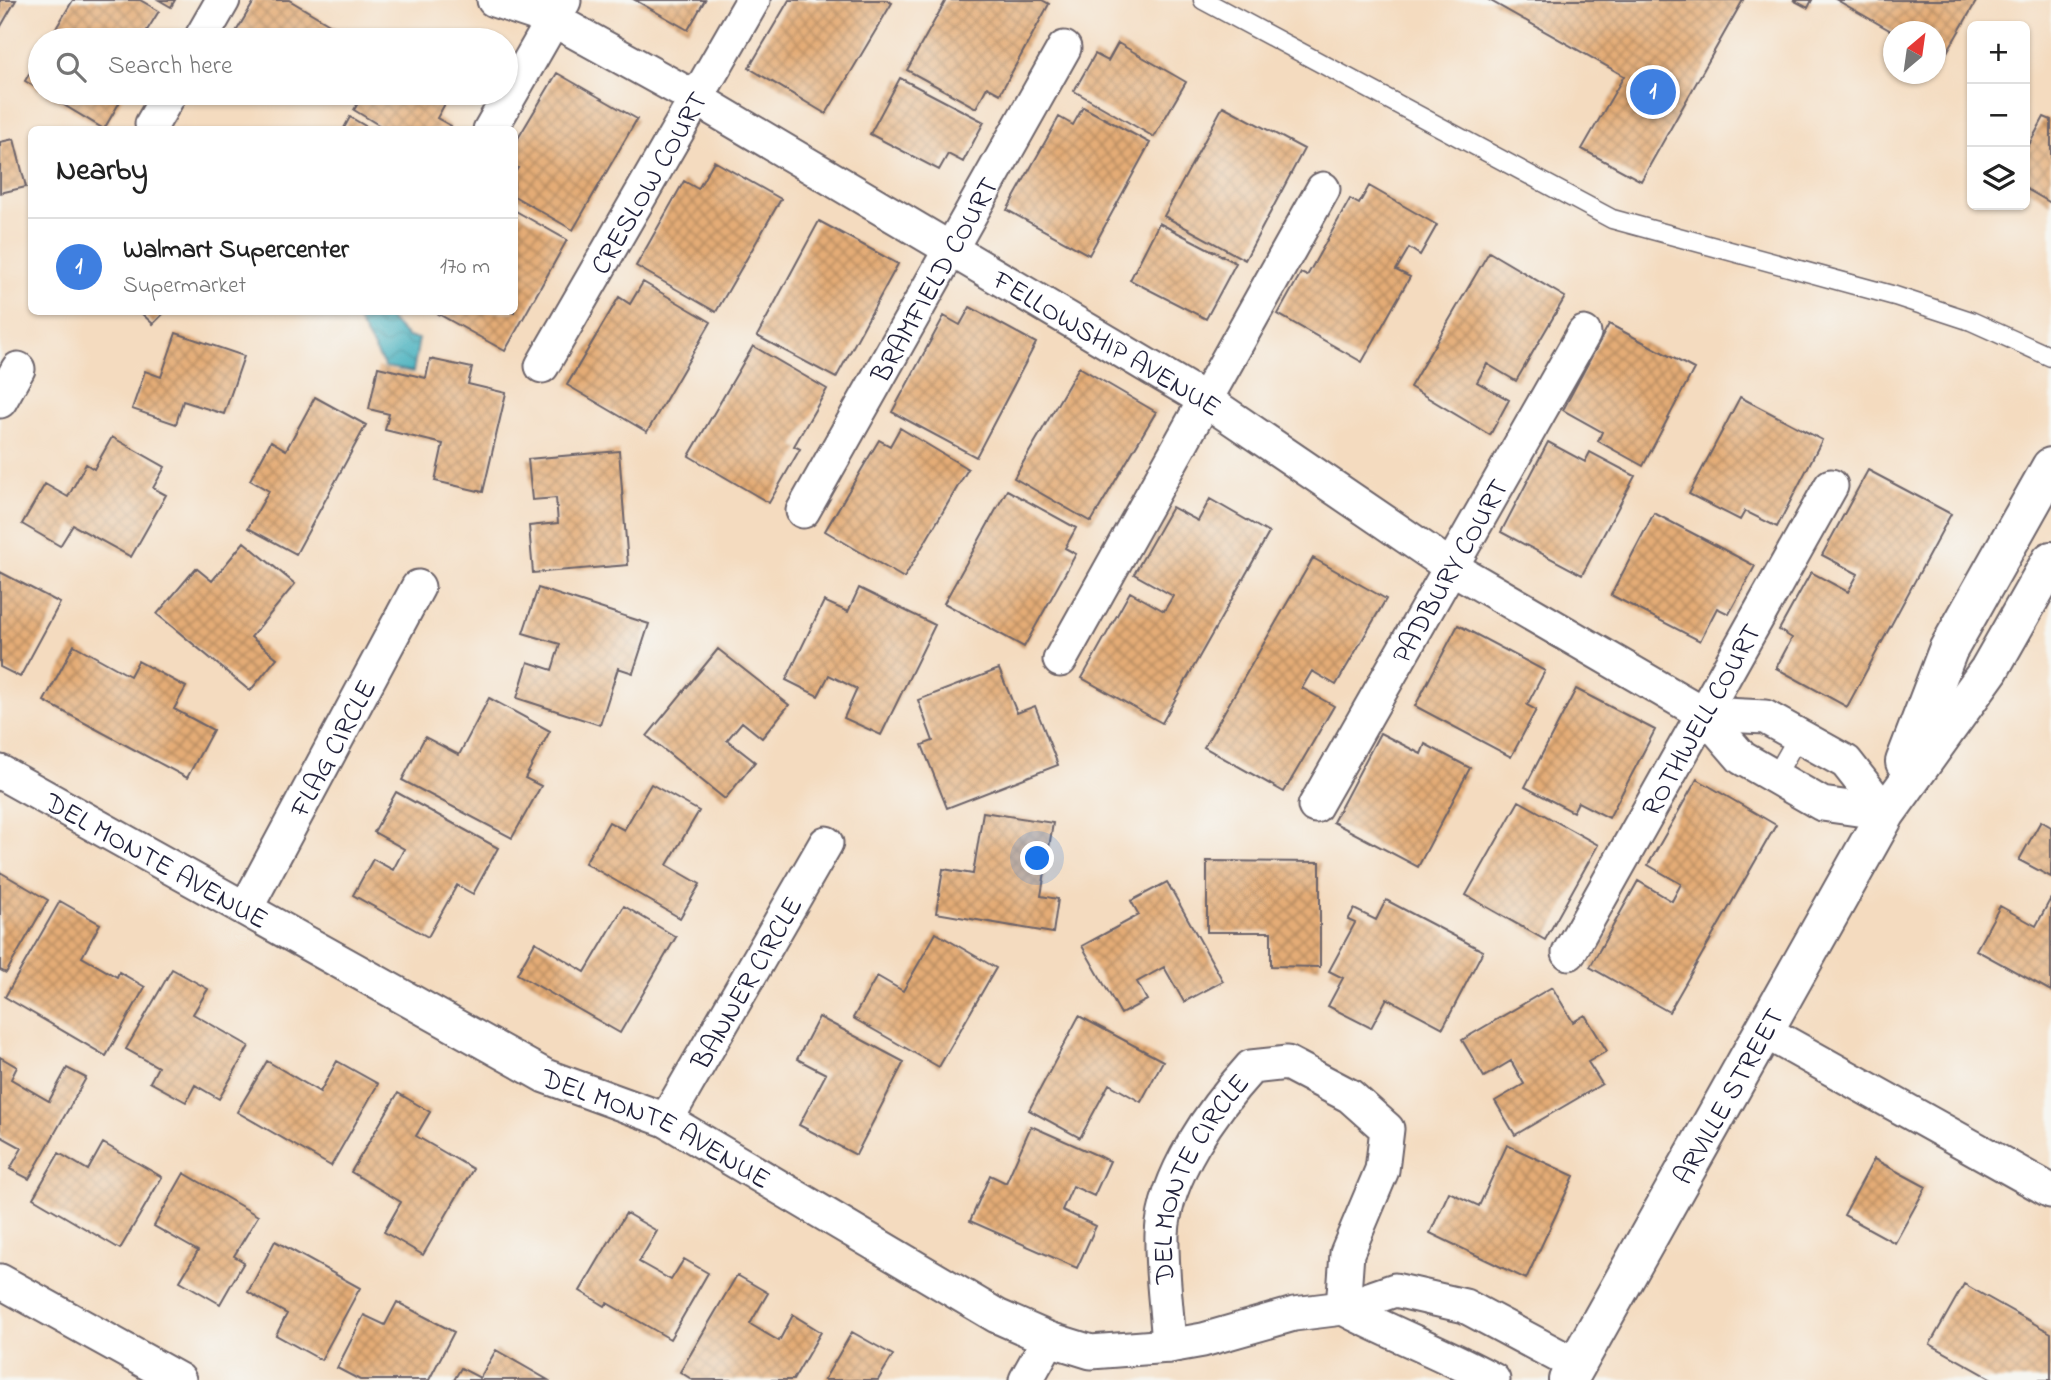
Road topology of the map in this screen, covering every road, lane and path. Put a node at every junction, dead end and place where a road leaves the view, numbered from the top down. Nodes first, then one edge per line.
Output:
1 (223, 0) edge
2 (494, 0) edge
3 (753, 0) edge
4 (1203, 0) edge
5 (559, 10) edge
6 (207, 28) edge
7 (1064, 48) dead end
8 (518, 81) edge
9 (697, 99) junction
10 (163, 105) edge
11 (504, 105) edge
12 (152, 124) dead end
13 (492, 126) edge
14 (1323, 189) dead end
15 (954, 249) junction
16 (1584, 333) dead end
17 (2051, 357) edge
18 (542, 366) dead end
19 (19, 369) dead end
20 (0, 401) edge
21 (1207, 401) junction
22 (2051, 467) edge
23 (1831, 486) dead end
24 (803, 511) dead end
25 (2051, 559) edge
26 (1451, 567) junction
27 (1993, 572) junction
28 (418, 587) dead end
29 (1060, 660) dead end
30 (1704, 714) junction
31 (1799, 736) junction
32 (0, 772) edge
33 (1775, 777) junction
34 (1315, 806) dead end
35 (1886, 813) junction
36 (826, 843) dead end
37 (246, 908) junction
38 (1569, 953) dead end
39 (1764, 1031) junction
40 (666, 1120) junction
41 (2051, 1191) edge
42 (0, 1281) edge
43 (1343, 1308) junction
44 (1049, 1339) junction
45 (1169, 1346) junction
46 (1572, 1373) edge
47 (179, 1380) edge
48 (1026, 1380) edge
49 (1493, 1380) edge

1 - 6 street
2 - 5 street, FELLOWSHIP AVENUE
3 - 9 street, CRESLOW COURT
4 - 17 lane
5 - 8 street
5 - 9 street, FELLOWSHIP AVENUE
7 - 15 street, BRAMFIELD COURT
9 - 15 street, FELLOWSHIP AVENUE
9 - 18 street, CRESLOW COURT
10 - 12 street
11 - 13 street
14 - 21 street
15 - 21 street, FELLOWSHIP AVENUE
15 - 24 street, BRAMFIELD COURT
16 - 26 street, PADBURY COURT
19 - 20 street
21 - 26 street, FELLOWSHIP AVENUE
21 - 29 street
22 - 27 street, ARVILLE STREET
23 - 30 street, ROTHWELL COURT
25 - 27 street
25 - 35 street, ARVILLE STREET
26 - 30 street, FELLOWSHIP AVENUE
26 - 34 street, PADBURY COURT
27 - 35 street, ARVILLE STREET
28 - 37 street, FLAG CIRCLE
30 - 31 street, FELLOWSHIP AVENUE
30 - 33 street, FELLOWSHIP AVENUE
30 - 38 street, ROTHWELL COURT
31 - 33 lane
31 - 35 street, FELLOWSHIP AVENUE
32 - 37 street, DEL MONTE AVENUE
33 - 35 street, FELLOWSHIP AVENUE
35 - 39 street, ARVILLE STREET
36 - 40 street, BANNER CIRCLE
37 - 40 street, DEL MONTE AVENUE
39 - 41 street
39 - 46 street, ARVILLE STREET
40 - 44 street, DEL MONTE AVENUE
42 - 47 street
43 - 45 street, DEL MONTE AVENUE
43 - 45 street, DEL MONTE CIRCLE
43 - 46 street, DEL MONTE AVENUE
43 - 49 street
44 - 45 street, DEL MONTE AVENUE
44 - 48 street

